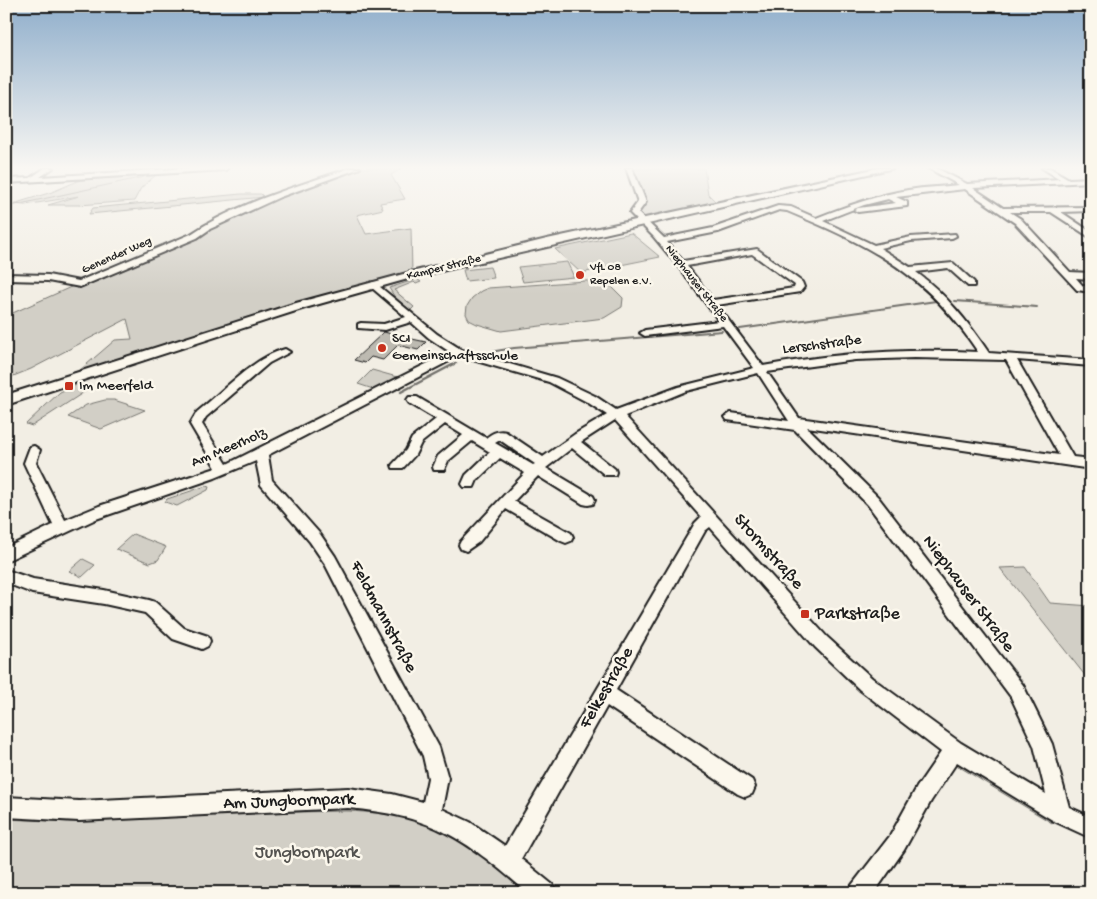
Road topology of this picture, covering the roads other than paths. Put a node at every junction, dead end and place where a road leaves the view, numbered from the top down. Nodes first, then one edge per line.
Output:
1 (244, 210) edge
2 (636, 210) edge
3 (702, 210) edge
4 (771, 210) edge
5 (789, 210) edge
6 (841, 210) edge
7 (1004, 210) edge
8 (1053, 210) edge
9 (818, 220) junction
10 (644, 223) junction
11 (952, 236) dead end
12 (1091, 236) edge
13 (662, 240) junction
14 (875, 247) junction
15 (681, 264) junction
16 (910, 270) junction
17 (1068, 275) junction
18 (1078, 276) junction
19 (1091, 276) edge
20 (6, 278) edge
21 (971, 284) dead end
22 (374, 285) junction
23 (1091, 288) edge
24 (711, 303) junction
25 (413, 318) junction
26 (726, 322) junction
27 (361, 326) dead end
28 (646, 332) dead end
29 (285, 352) dead end
30 (458, 352) junction
31 (985, 355) junction
32 (1009, 356) junction
33 (1091, 363) edge
34 (761, 370) junction
35 (6, 400) edge
36 (414, 400) dead end
37 (616, 416) junction
38 (731, 418) dead end
39 (444, 419) junction
40 (797, 423) junction
41 (471, 435) junction
42 (573, 442) junction
43 (486, 444) junction
44 (34, 450) dead end
45 (499, 451) junction
46 (261, 453) junction
47 (1069, 461) junction
48 (1091, 464) edge
49 (398, 465) dead end
50 (439, 467) dead end
51 (538, 468) junction
52 (224, 470) junction
53 (610, 472) dead end
54 (469, 484) dead end
55 (588, 500) dead end
56 (505, 502) junction
57 (710, 518) junction
58 (61, 527) junction
59 (566, 536) dead end
60 (466, 545) dead end
61 (6, 556) edge
62 (6, 576) edge
63 (202, 641) dead end
64 (604, 693) junction
65 (954, 750) junction
66 (745, 787) dead end
67 (6, 806) edge
68 (431, 814) junction
69 (1061, 814) junction
70 (1091, 828) edge
71 (508, 862) junction
72 (545, 893) edge
73 (860, 893) edge

1 - 20 street, Genender Weg
2 - 10 street
3 - 10 main road, Kamper Straße
4 - 13 street
5 - 9 street
6 - 9 street
7 - 17 street
8 - 12 street
9 - 14 street
10 - 13 street, Niephauser Straße
10 - 22 main road, Kamper Straße
11 - 14 street
13 - 15 street, Niephauser Straße
14 - 16 street
15 - 24 street, Niephauser Straße
15 - 24 street
16 - 21 street
16 - 31 street
17 - 18 street
17 - 23 street
18 - 19 street
18 - 23 street
22 - 25 street, Stormstraße
22 - 35 main road, Kamper Straße
24 - 26 street, Niephauser Straße
25 - 27 street
25 - 30 street, Stormstraße
26 - 28 street
26 - 34 street, Niephauser Straße
29 - 52 street
30 - 37 street, Stormstraße
30 - 46 street, Am Meerholz
31 - 32 street, Lerschstraße
31 - 34 street, Lerschstraße
32 - 33 street, Lerschstraße
32 - 47 street
34 - 37 street, Lerschstraße
34 - 40 street, Niephauser Straße
36 - 39 street
37 - 42 street, Lerschstraße
37 - 57 street, Stormstraße
38 - 40 street
39 - 41 street
39 - 49 street
40 - 47 street
40 - 69 street, Niephauser Straße
41 - 43 street
41 - 50 street
42 - 51 street, Lerschstraße
42 - 53 street
43 - 45 street
43 - 51 street
44 - 58 street
45 - 51 street
45 - 54 street
46 - 52 street, Am Meerholz
46 - 68 street, Feldmannstraße
47 - 48 street
51 - 55 street
51 - 56 street, Lerschstraße
52 - 58 street, Am Meerholz
56 - 59 street
56 - 60 street, Lerschstraße
57 - 64 street, Felkestraße
57 - 65 street, Stormstraße
58 - 61 street, Am Meerholz
62 - 63 street
64 - 66 street
64 - 71 street, Felkestraße
65 - 69 street, Stormstraße
65 - 73 street
67 - 68 street, Am Jungbornpark
68 - 71 street, Am Jungbornpark
69 - 70 street, Stormstraße
71 - 72 street, Am Jungbornpark

